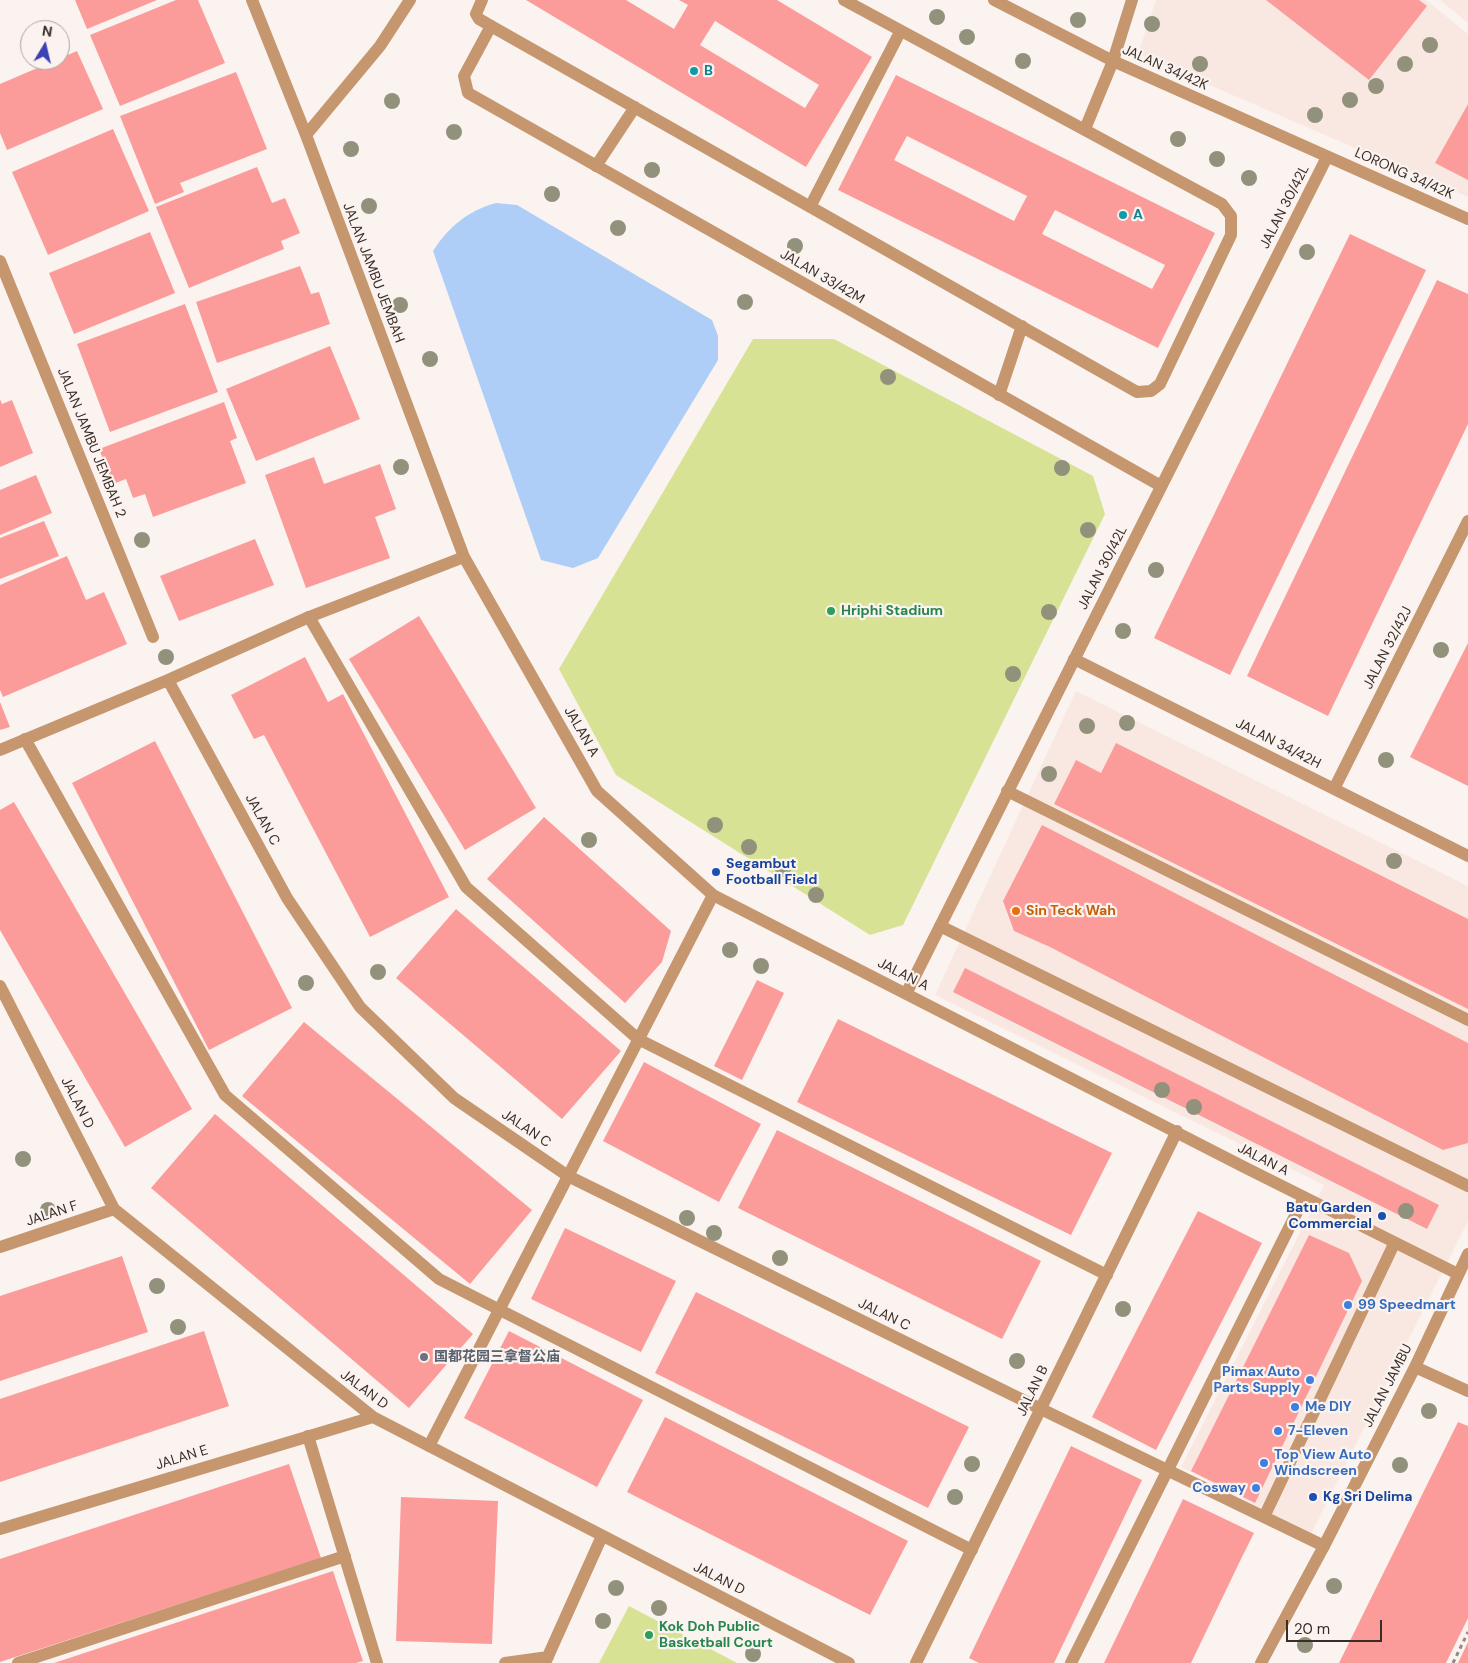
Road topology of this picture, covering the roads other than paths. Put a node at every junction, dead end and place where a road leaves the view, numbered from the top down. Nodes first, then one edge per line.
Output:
1 (252, 0) edge
2 (410, 0) edge
3 (482, 0) edge
4 (844, 0) edge
5 (994, 0) edge
6 (1132, 0) edge
7 (491, 26) junction
8 (900, 32) junction
9 (1113, 61) junction
10 (635, 107) junction
11 (1085, 129) junction
12 (306, 136) junction
13 (1327, 156) junction
14 (596, 166) junction
15 (810, 207) junction
16 (1468, 219) edge
17 (0, 261) edge
18 (1022, 326) junction
19 (999, 395) junction
20 (1161, 486) junction
21 (1468, 521) edge
22 (464, 557) junction
23 (309, 617) junction
24 (153, 637) dead end
25 (1074, 659) junction
26 (168, 680) junction
27 (25, 739) junction
28 (0, 750) edge
29 (1334, 789) junction
30 (1008, 791) junction
31 (1468, 856) edge
32 (713, 895) junction
33 (940, 926) junction
34 (0, 986) edge
35 (906, 994) junction
36 (1468, 1020) edge
37 (638, 1039) junction
38 (1177, 1131) junction
39 (568, 1176) junction
40 (1468, 1186) edge
41 (1304, 1198) junction
42 (114, 1209) junction
43 (1394, 1244) junction
44 (0, 1247) edge
45 (1468, 1254) edge
46 (1458, 1274) junction
47 (1107, 1276) junction
48 (499, 1309) junction
49 (1415, 1367) junction
50 (1468, 1391) edge
51 (1041, 1409) junction
52 (373, 1417) junction
53 (308, 1436) junction
54 (429, 1446) junction
55 (1166, 1470) junction
56 (1264, 1517) junction
57 (0, 1529) edge
58 (602, 1536) junction
59 (1324, 1546) junction
60 (972, 1550) junction
61 (345, 1556) junction
62 (547, 1660) edge
63 (18, 1663) edge
64 (377, 1663) edge
65 (505, 1663) edge
66 (850, 1663) edge
67 (916, 1663) edge
68 (1071, 1663) edge
69 (1261, 1663) edge

1 - 12 street, JALAN JAMBU JEMBAH
2 - 12 street
3 - 7 street
4 - 8 street
5 - 9 street, JALAN 34/42K
6 - 9 street
7 - 10 street
7 - 14 street, JALAN 33/42M
8 - 11 street
8 - 15 street
9 - 11 street
9 - 13 street, JALAN 34/42K
10 - 14 street
10 - 15 street
11 - 18 street
12 - 22 street, JALAN JAMBU JEMBAH
13 - 16 street, LORONG 34/42K
13 - 20 street, JALAN 30/42L
14 - 19 street, JALAN 33/42M
15 - 18 street
17 - 24 street, JALAN JAMBU JEMBAH 2
18 - 19 street
19 - 20 street, JALAN 33/42M
20 - 25 street, JALAN 30/42L
21 - 29 street, JALAN 32/42J
22 - 23 street
22 - 32 street, JALAN A
23 - 26 street
23 - 37 street
25 - 29 street, JALAN 34/42H
25 - 30 street, JALAN 30/42L
26 - 27 street
26 - 39 street, JALAN C
27 - 28 street
27 - 48 street
29 - 31 street, JALAN 34/42H
30 - 33 street, JALAN 30/42L
30 - 36 street
32 - 35 street, JALAN A
32 - 37 street
33 - 35 street, JALAN 30/42L
33 - 40 street
34 - 42 street, JALAN D
35 - 38 street, JALAN A
37 - 39 street
37 - 47 street
38 - 41 street, JALAN A
38 - 47 street, JALAN B
39 - 48 street
39 - 51 street, JALAN C
41 - 43 street, JALAN A
41 - 55 street
42 - 44 street, JALAN F
42 - 52 street, JALAN D
43 - 46 street, JALAN A
43 - 56 street
45 - 46 street, JALAN JAMBU
46 - 49 street, JALAN JAMBU
47 - 51 street, JALAN B
48 - 54 street
48 - 60 street
49 - 50 street
49 - 59 street, JALAN JAMBU
51 - 55 street, JALAN C
51 - 60 street, JALAN B
52 - 53 street, JALAN E
52 - 54 street, JALAN D
53 - 57 street, JALAN E
53 - 61 street
54 - 58 street, JALAN D
55 - 56 street, JALAN C
55 - 68 street
56 - 59 street, JALAN C
58 - 62 street
58 - 66 street, JALAN D
59 - 69 street, JALAN JAMBU
60 - 67 street, JALAN B
61 - 63 street
61 - 64 street
62 - 65 street

